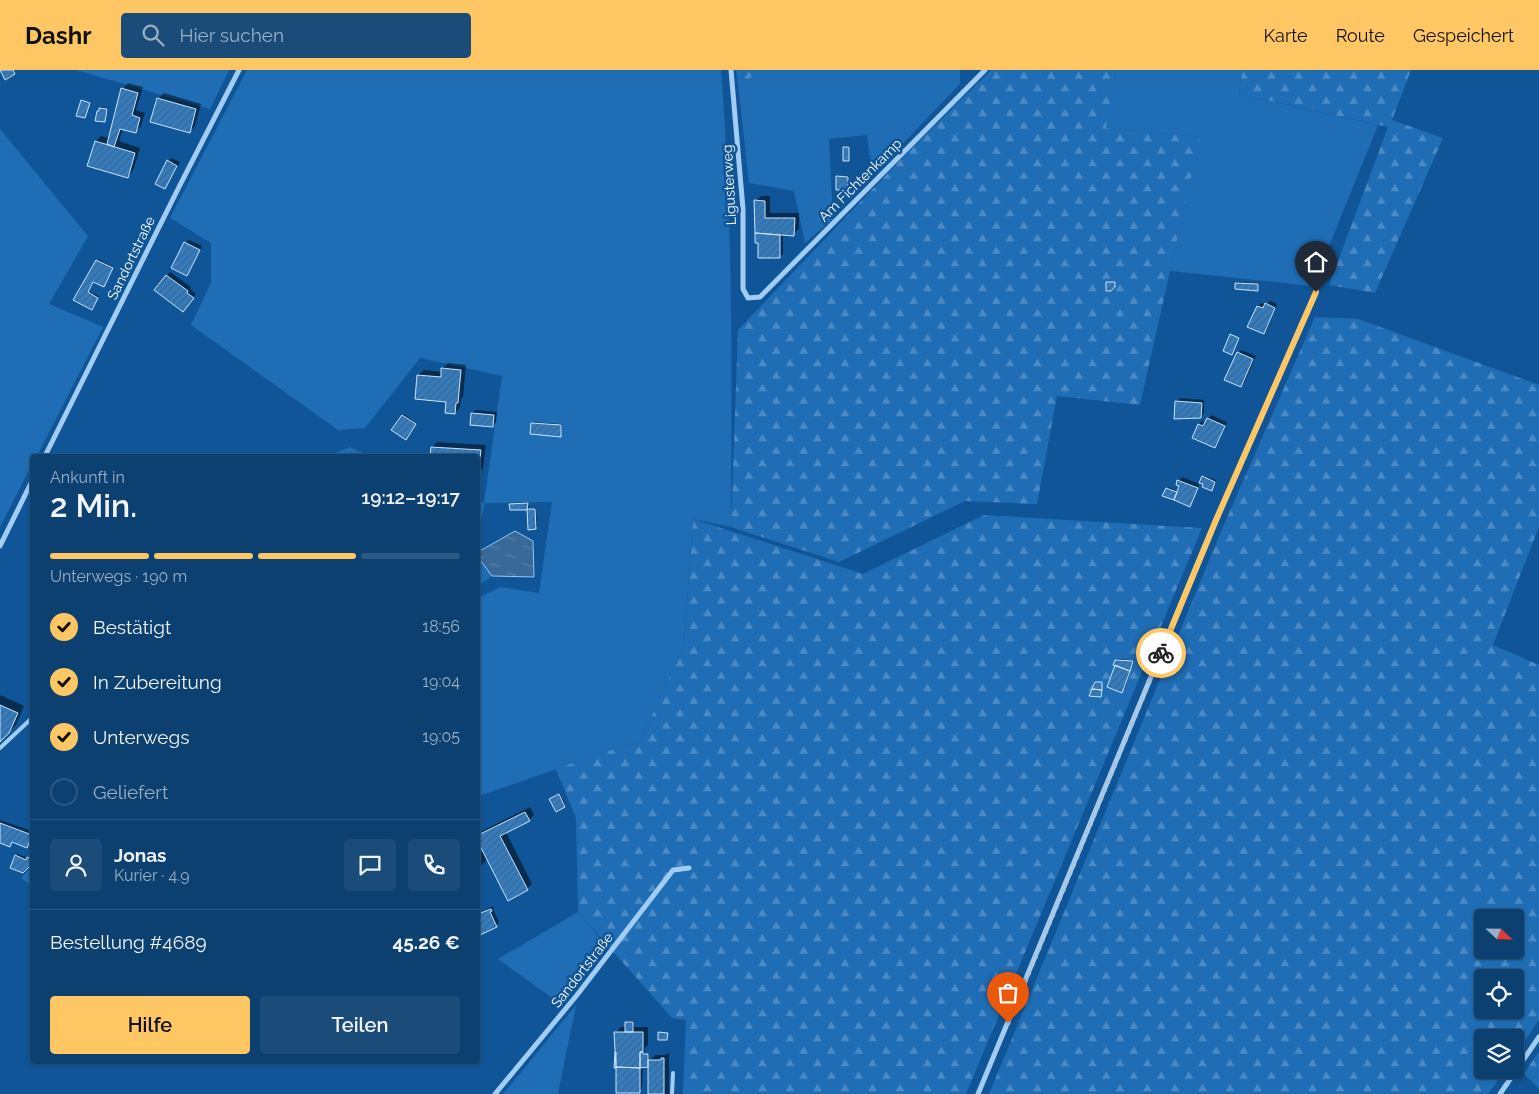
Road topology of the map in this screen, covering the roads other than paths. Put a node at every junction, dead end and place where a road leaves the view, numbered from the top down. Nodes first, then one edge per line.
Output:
1 (239, 70) edge
2 (731, 70) edge
3 (985, 70) edge
4 (1316, 292) dead end
5 (748, 298) joint
6 (46, 454) edge
7 (30, 485) edge
8 (0, 546) edge
9 (30, 720) edge
10 (0, 748) edge
11 (689, 868) dead end
12 (1539, 1037) edge
13 (673, 1073) dead end
14 (495, 1094) edge
15 (672, 1094) edge
16 (978, 1094) edge
17 (1500, 1094) edge

1 - 6 street, Sandortstraße
2 - 5 street, Ligusterweg
3 - 5 street, Am Fichtenkamp
4 - 16 street
7 - 8 street
9 - 10 lane
11 - 14 street, Sandortstraße
12 - 17 street
13 - 15 lane

